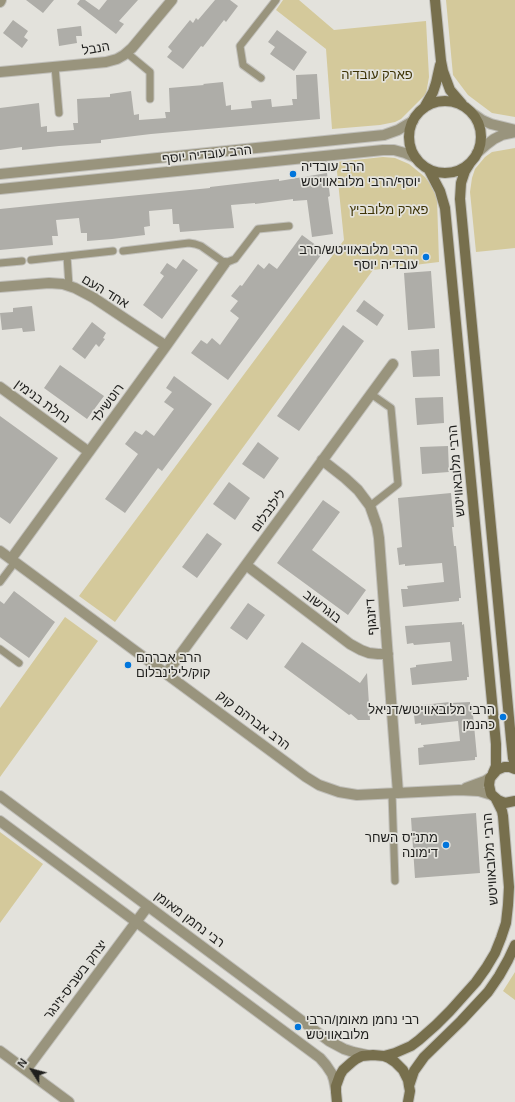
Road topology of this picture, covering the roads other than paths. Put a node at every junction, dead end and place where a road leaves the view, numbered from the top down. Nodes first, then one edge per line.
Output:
1 (172, 0) edge
2 (276, 0) edge
3 (435, 0) edge
4 (127, 53) junction
5 (441, 61) junction
6 (54, 67) junction
7 (0, 72) edge
8 (261, 78) dead end
9 (150, 100) dead end
10 (463, 106) junction
11 (424, 108) junction
12 (59, 113) dead end
13 (472, 113) junction
14 (413, 121) junction
15 (515, 131) edge
16 (477, 153) junction
17 (416, 158) junction
18 (470, 163) junction
19 (429, 170) junction
20 (0, 174) edge
21 (0, 189) edge
22 (289, 226) dead end
23 (123, 250) dead end
24 (113, 251) dead end
25 (67, 256) junction
26 (31, 260) dead end
27 (22, 261) dead end
28 (0, 263) edge
29 (225, 263) junction
30 (0, 286) edge
31 (69, 286) junction
32 (166, 346) junction
33 (393, 364) dead end
34 (0, 387) edge
35 (371, 394) junction
36 (89, 452) junction
37 (322, 460) junction
38 (370, 506) junction
39 (0, 551) edge
40 (13, 560) junction
41 (246, 565) junction
42 (0, 582) edge
43 (0, 648) edge
44 (388, 654) junction
45 (19, 663) dead end
46 (166, 674) junction
47 (515, 765) edge
48 (515, 769) edge
49 (492, 775) junction
50 (459, 790) junction
51 (395, 793) junction
52 (0, 796) edge
53 (494, 797) junction
54 (515, 801) edge
55 (0, 821) edge
56 (395, 881) dead end
57 (148, 906) junction
58 (136, 922) junction
59 (515, 945) edge
60 (0, 1051) edge
61 (367, 1055) junction
62 (384, 1056) junction
63 (26, 1070) junction
64 (409, 1086) junction
65 (336, 1098) edge
66 (69, 1102) edge
67 (408, 1102) edge

1 - 4 street, הנבל
2 - 8 lane
3 - 5 main road
4 - 6 street, הנבל
4 - 9 lane
5 - 10 main road
5 - 11 main road
6 - 7 street, הנבל
6 - 12 lane
10 - 11 main road
10 - 13 main road
11 - 14 main road
13 - 15 street
13 - 16 main road
14 - 17 main road
14 - 20 street, הרב עובדיה יוסף
15 - 16 street
16 - 18 main road
17 - 19 main road
17 - 21 street, הרב עובדיה יוסף
18 - 19 main road
18 - 47 main road
19 - 49 main road, הרבי מלובאוויטש
22 - 29 lane
23 - 29 lane
24 - 25 lane
25 - 26 lane
25 - 31 lane
27 - 28 lane
29 - 32 street, רוטשילד
30 - 31 street, אחד העם
31 - 32 street, אחד העם
32 - 36 street, רוטשילד
33 - 35 street, לילנבלום
34 - 36 street, נחלת בנימין
35 - 37 street, לילנבלום
35 - 38 lane
36 - 40 street, רוטשילד
37 - 38 street, דיזנגוף
37 - 41 street, לילנבלום
38 - 44 street, דיזנגוף
39 - 40 street, הרב אברהם קוק
40 - 42 lane
40 - 46 street, הרב אברהם קוק
41 - 44 street, בוגרשוב
41 - 46 street, לילנבלום
43 - 45 lane
44 - 51 street, דיזנגוף
46 - 51 street, הרב אברהם קוק
48 - 49 main road
49 - 50 street, הרב אברהם קוק
49 - 53 main road, הרבי מלובאוויטש
50 - 51 street, הרב אברהם קוק
50 - 53 street, הרב אברהם קוק
51 - 56 lane
52 - 57 street, רבי נחמן מאומן
53 - 54 main road
53 - 62 main road, הרבי מלובאוויטש
55 - 58 street
57 - 58 street, יצחק בשביס-זינגר
57 - 61 street, רבי נחמן מאומן
58 - 63 street, יצחק בשביס-זינגר
58 - 65 street
59 - 64 main road
60 - 63 street
61 - 62 main road
61 - 65 main road
62 - 64 main road
63 - 66 street
64 - 67 main road

